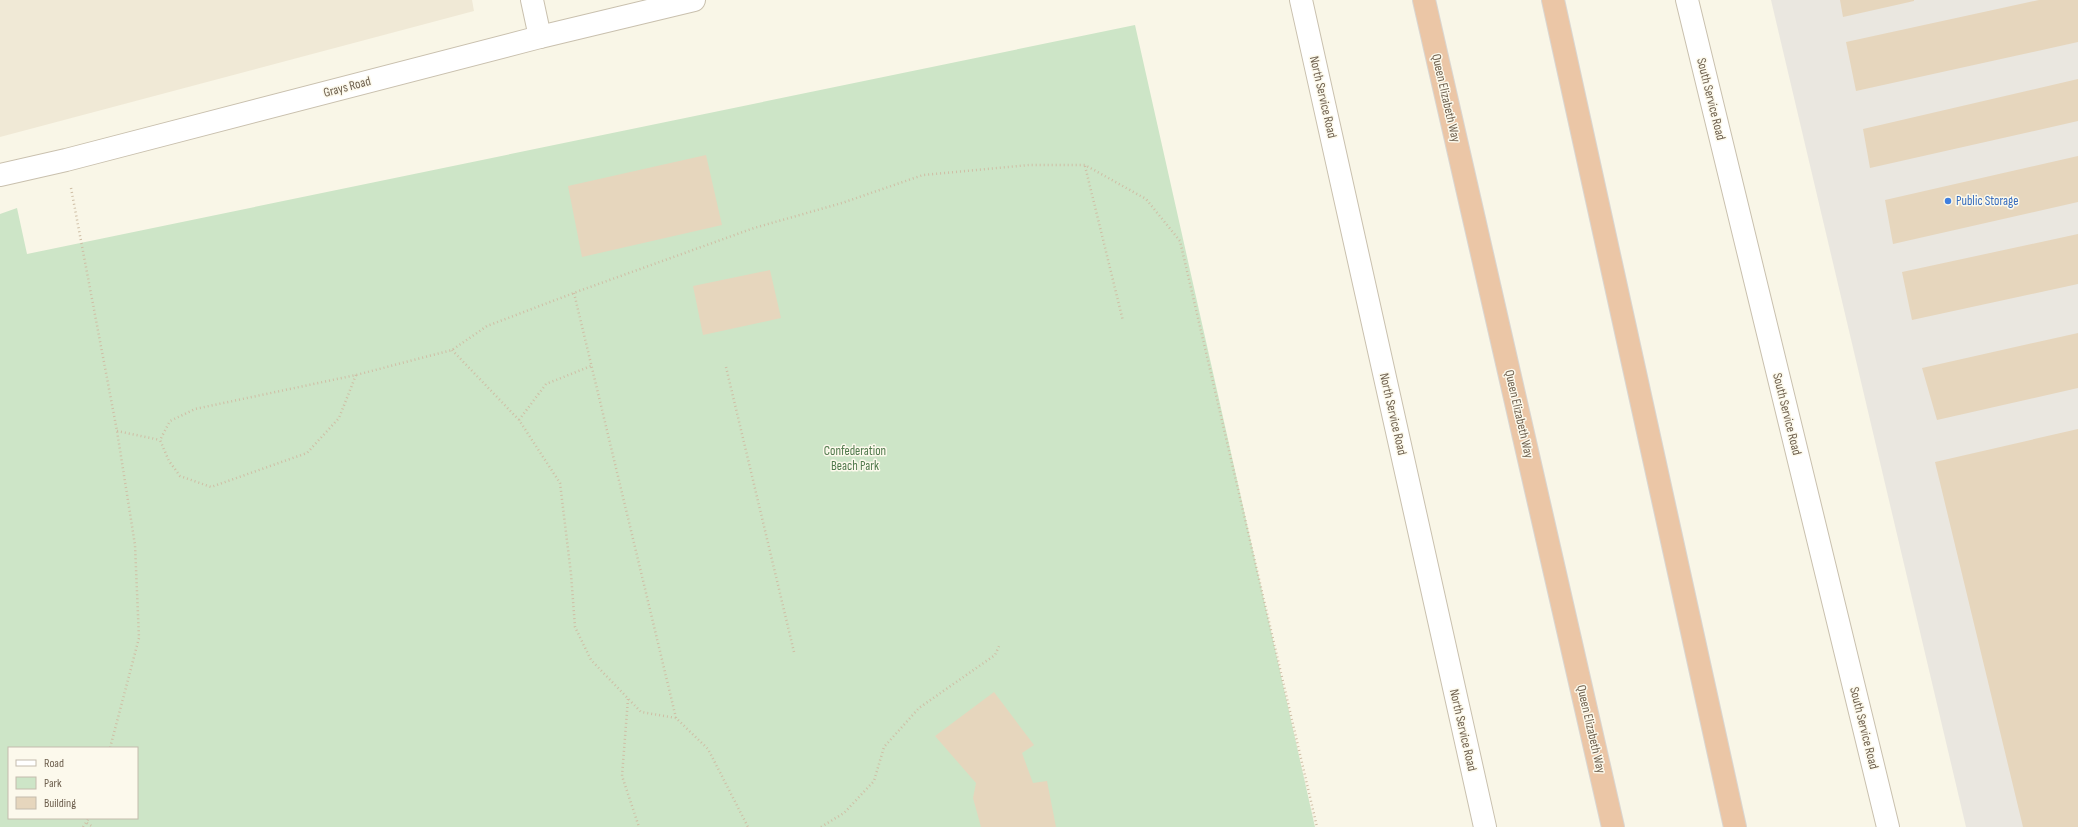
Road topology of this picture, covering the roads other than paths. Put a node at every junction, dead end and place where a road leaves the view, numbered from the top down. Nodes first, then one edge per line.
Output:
1 (532, 0) edge
2 (694, 0) edge
3 (1301, 0) edge
4 (1424, 0) edge
5 (1553, 0) edge
6 (1687, 0) edge
7 (540, 37) junction
8 (0, 175) edge
9 (1485, 827) edge
10 (1613, 827) edge
11 (1735, 827) edge
12 (1888, 827) edge

1 - 7 street
2 - 7 street, Grays Road
3 - 9 street, North Service Road
4 - 10 highway, Queen Elizabeth Way
5 - 11 highway
6 - 12 street, South Service Road
7 - 8 street, Grays Road

